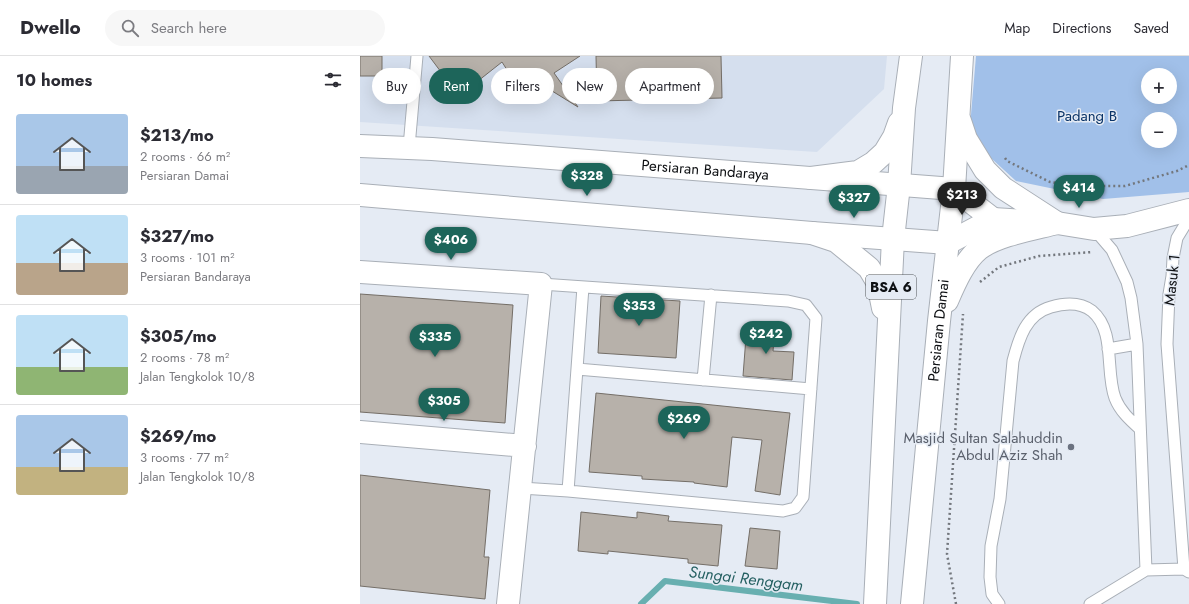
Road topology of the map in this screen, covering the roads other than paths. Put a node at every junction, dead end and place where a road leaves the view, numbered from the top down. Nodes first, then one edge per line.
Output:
1 (417, 56) edge
2 (911, 56) edge
3 (962, 56) edge
4 (904, 108) junction
5 (959, 116) junction
6 (360, 146) edge
7 (409, 147) junction
8 (811, 178) junction
9 (899, 185) junction
10 (954, 189) junction
11 (360, 195) edge
12 (1189, 210) edge
13 (1189, 218) edge
14 (993, 219) junction
15 (1057, 223) junction
16 (1094, 229) junction
17 (812, 233) junction
18 (893, 239) junction
19 (948, 243) junction
20 (360, 272) edge
21 (541, 284) junction
22 (583, 287) junction
23 (711, 295) junction
24 (939, 321) junction
25 (889, 334) junction
26 (1137, 344) junction
27 (1108, 349) junction
28 (577, 369) junction
29 (703, 380) junction
30 (811, 389) junction
31 (1140, 429) junction
32 (360, 432) edge
33 (525, 446) junction
34 (521, 488) junction
35 (568, 491) junction
36 (1146, 570) junction
37 (1186, 570) edge
38 (508, 604) edge
39 (875, 604) edge
40 (912, 604) edge
41 (998, 604) edge
42 (1090, 604) edge

1 - 7 lane
2 - 4 main road, BSA 6
3 - 5 main road, Persiaran Damai
4 - 8 main road
4 - 9 main road, BSA 6
5 - 10 main road, Persiaran Damai
5 - 15 main road
6 - 7 main road, Persiaran Bandaraya
7 - 8 main road, Persiaran Bandaraya
8 - 9 main road, Persiaran Bandaraya
9 - 10 main road, Persiaran Bandaraya
9 - 18 main road, BSA 6
10 - 14 main road
10 - 19 main road, Persiaran Damai
11 - 17 main road
12 - 16 main road
13 - 37 lane, Masuk 1
14 - 15 main road
14 - 19 main road
15 - 16 main road
15 - 24 main road
16 - 26 lane
17 - 18 main road
17 - 25 main road
18 - 19 main road
18 - 25 main road, BSA 6
19 - 24 main road, Persiaran Damai
20 - 21 main road
21 - 22 lane
21 - 33 main road
22 - 23 lane
22 - 28 lane
23 - 29 lane
23 - 30 lane
24 - 40 main road, Persiaran Damai
25 - 39 main road, BSA 6
26 - 27 lane
26 - 31 lane
27 - 31 lane
27 - 41 lane
28 - 29 lane
28 - 35 lane
29 - 30 lane
30 - 35 lane
31 - 36 lane
32 - 33 main road
33 - 34 main road
34 - 35 lane
34 - 38 main road
36 - 37 lane
36 - 42 lane

